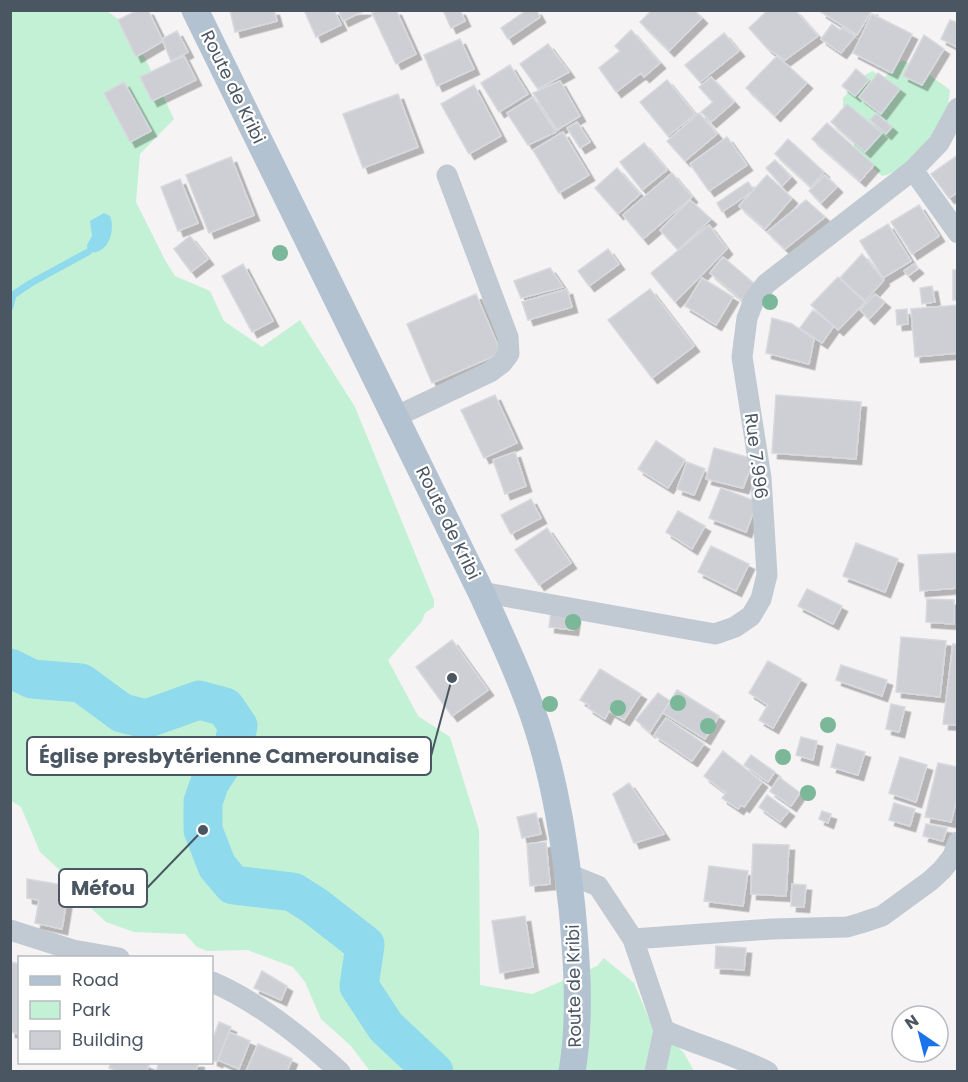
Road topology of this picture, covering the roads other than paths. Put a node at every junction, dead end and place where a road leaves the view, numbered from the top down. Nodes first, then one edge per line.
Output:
1 (195, 10) edge
2 (957, 108) edge
3 (913, 170) junction
4 (447, 176) dead end
5 (957, 233) edge
6 (395, 417) junction
7 (481, 592) junction
8 (957, 843) edge
9 (568, 874) junction
10 (10, 930) edge
11 (633, 939) junction
12 (112, 956) edge
13 (213, 982) edge
14 (664, 1030) junction
15 (574, 1065) edge
16 (340, 1071) edge
17 (654, 1071) edge
18 (768, 1071) edge

1 - 6 main road, Route de Kribi
2 - 3 street, Rue 7.996
3 - 5 street
3 - 7 street, Rue 7.996
4 - 6 street
6 - 7 main road, Route de Kribi
7 - 9 main road, Route de Kribi
8 - 11 street
9 - 11 street
9 - 15 main road, Route de Kribi
10 - 12 street
11 - 14 street
13 - 16 street
14 - 17 street
14 - 18 street

